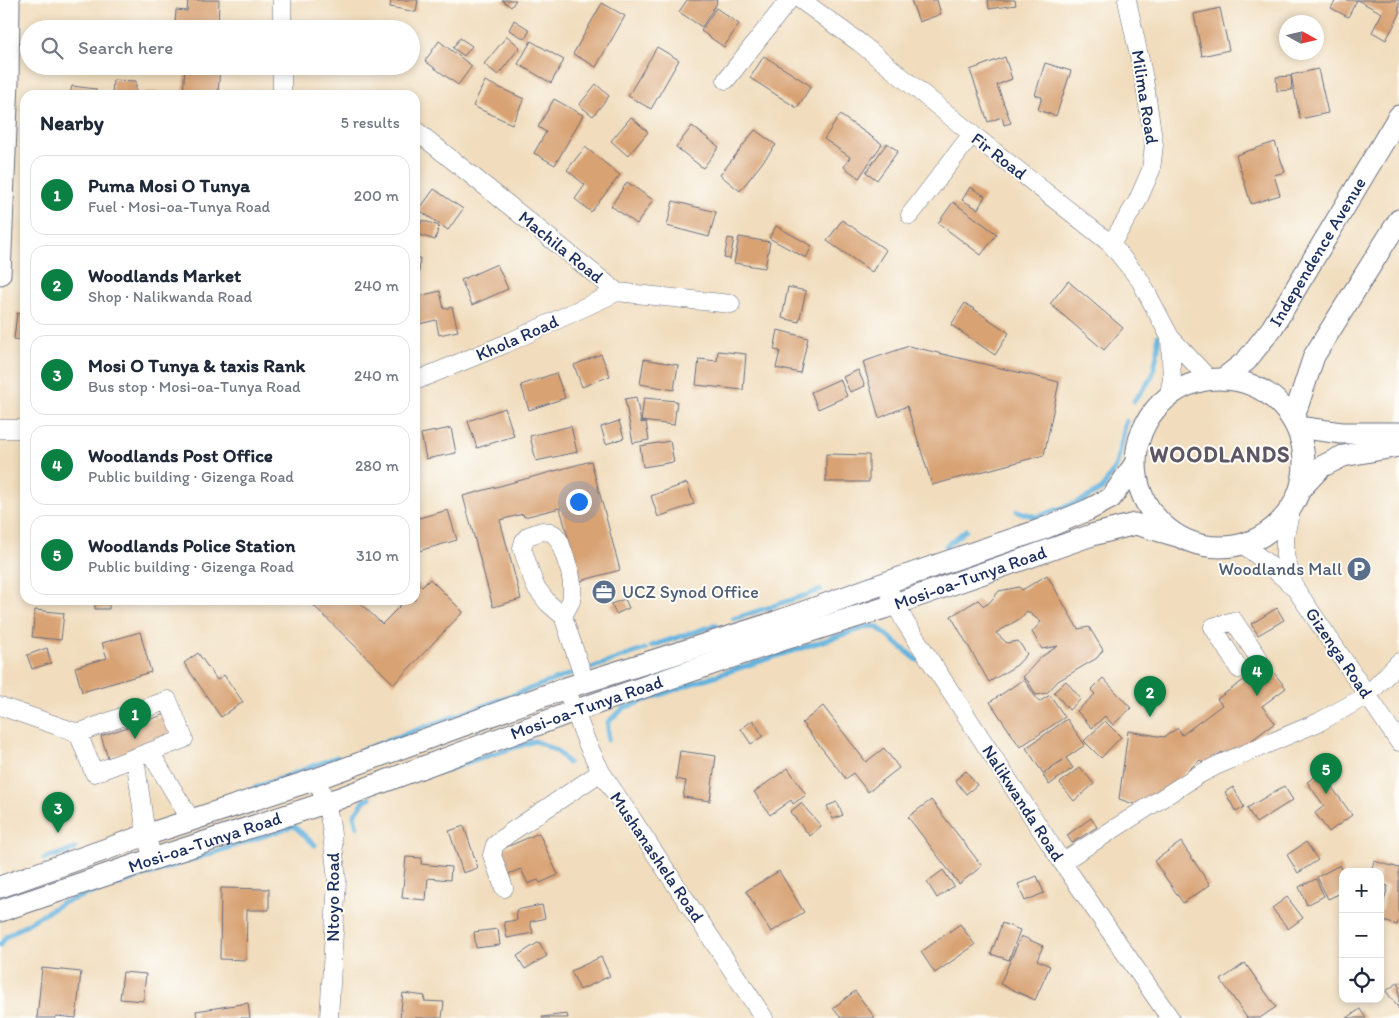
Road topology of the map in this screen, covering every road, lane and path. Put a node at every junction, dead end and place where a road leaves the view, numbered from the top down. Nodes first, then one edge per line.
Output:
1 (9, 0) edge
2 (282, 0) edge
3 (789, 0) edge
4 (801, 0) edge
5 (1127, 0) edge
6 (282, 20) edge
7 (282, 75) edge
8 (726, 80) dead end
9 (4, 81) edge
10 (282, 90) edge
11 (1399, 116) edge
12 (420, 134) edge
13 (972, 134) junction
14 (910, 215) dead end
15 (1399, 220) edge
16 (1111, 244) junction
17 (0, 274) edge
18 (617, 292) junction
19 (731, 304) dead end
20 (1170, 337) junction
21 (420, 379) edge
22 (1216, 379) junction
23 (1168, 397) junction
24 (1295, 424) junction
25 (0, 428) edge
26 (20, 429) edge
27 (1399, 433) edge
28 (1399, 446) edge
29 (1135, 464) junction
30 (1304, 485) junction
31 (1291, 509) junction
32 (1177, 536) junction
33 (1244, 545) junction
34 (885, 583) junction
35 (1295, 588) junction
36 (895, 604) junction
37 (563, 616) dead end
38 (1258, 657) dead end
39 (1399, 662) edge
40 (1239, 669) dead end
41 (576, 685) junction
42 (1368, 695) junction
43 (0, 706) edge
44 (574, 711) junction
45 (78, 733) junction
46 (1399, 742) edge
47 (142, 755) junction
48 (600, 772) junction
49 (316, 779) junction
50 (326, 802) junction
51 (191, 820) junction
52 (146, 834) junction
53 (153, 859) junction
54 (1062, 862) junction
55 (0, 888) edge
56 (504, 888) dead end
57 (0, 911) edge
58 (329, 1018) edge
59 (764, 1018) edge
60 (1170, 1018) edge

1 - 9 main road
2 - 6 street
3 - 8 street
4 - 13 street, Fir Road
5 - 16 street, Milima Road
7 - 10 street
9 - 17 main road
11 - 22 main road, Independence Avenue
12 - 18 street, Machila Road
13 - 14 street
13 - 16 street, Fir Road
15 - 24 main road
16 - 20 street, Fir Road
18 - 19 street, Machila Road
18 - 21 street, Khola Road
20 - 22 street, Fir Road
20 - 23 street, Fir Road
22 - 23 main road
22 - 24 main road
23 - 29 main road
24 - 27 main road
24 - 30 main road
25 - 26 street
28 - 30 main road
29 - 32 main road
29 - 34 main road, Mosi-oa-Tunya Road
30 - 31 main road
31 - 33 main road
31 - 35 street, Gizenga Road
32 - 33 main road
32 - 36 main road, Mosi-oa-Tunya Road
33 - 35 street, Gizenga Road
34 - 36 street, Nalikwanda Road
34 - 41 main road, Mosi-oa-Tunya Road
35 - 42 street, Gizenga Road
36 - 44 main road, Mosi-oa-Tunya Road
36 - 54 street, Nalikwanda Road
37 - 41 street, Mushanashela Road
38 - 40 street
39 - 42 street
41 - 44 street, Mushanashela Road
41 - 49 main road, Mosi-oa-Tunya Road
42 - 46 street, Gizenga Road
42 - 54 street
43 - 45 street
44 - 48 street, Mushanashela Road
44 - 50 main road, Mosi-oa-Tunya Road
45 - 47 street
45 - 47 street
47 - 51 street
47 - 52 street
48 - 56 street
48 - 59 street, Mushanashela Road
49 - 50 street, Ntoyo Road
49 - 51 main road, Mosi-oa-Tunya Road
50 - 53 main road, Mosi-oa-Tunya Road
50 - 58 street, Ntoyo Road
51 - 52 main road, Mosi-oa-Tunya Road
52 - 53 street
52 - 55 main road, Mosi-oa-Tunya Road
53 - 57 main road, Mosi-oa-Tunya Road
54 - 60 street, Nalikwanda Road

